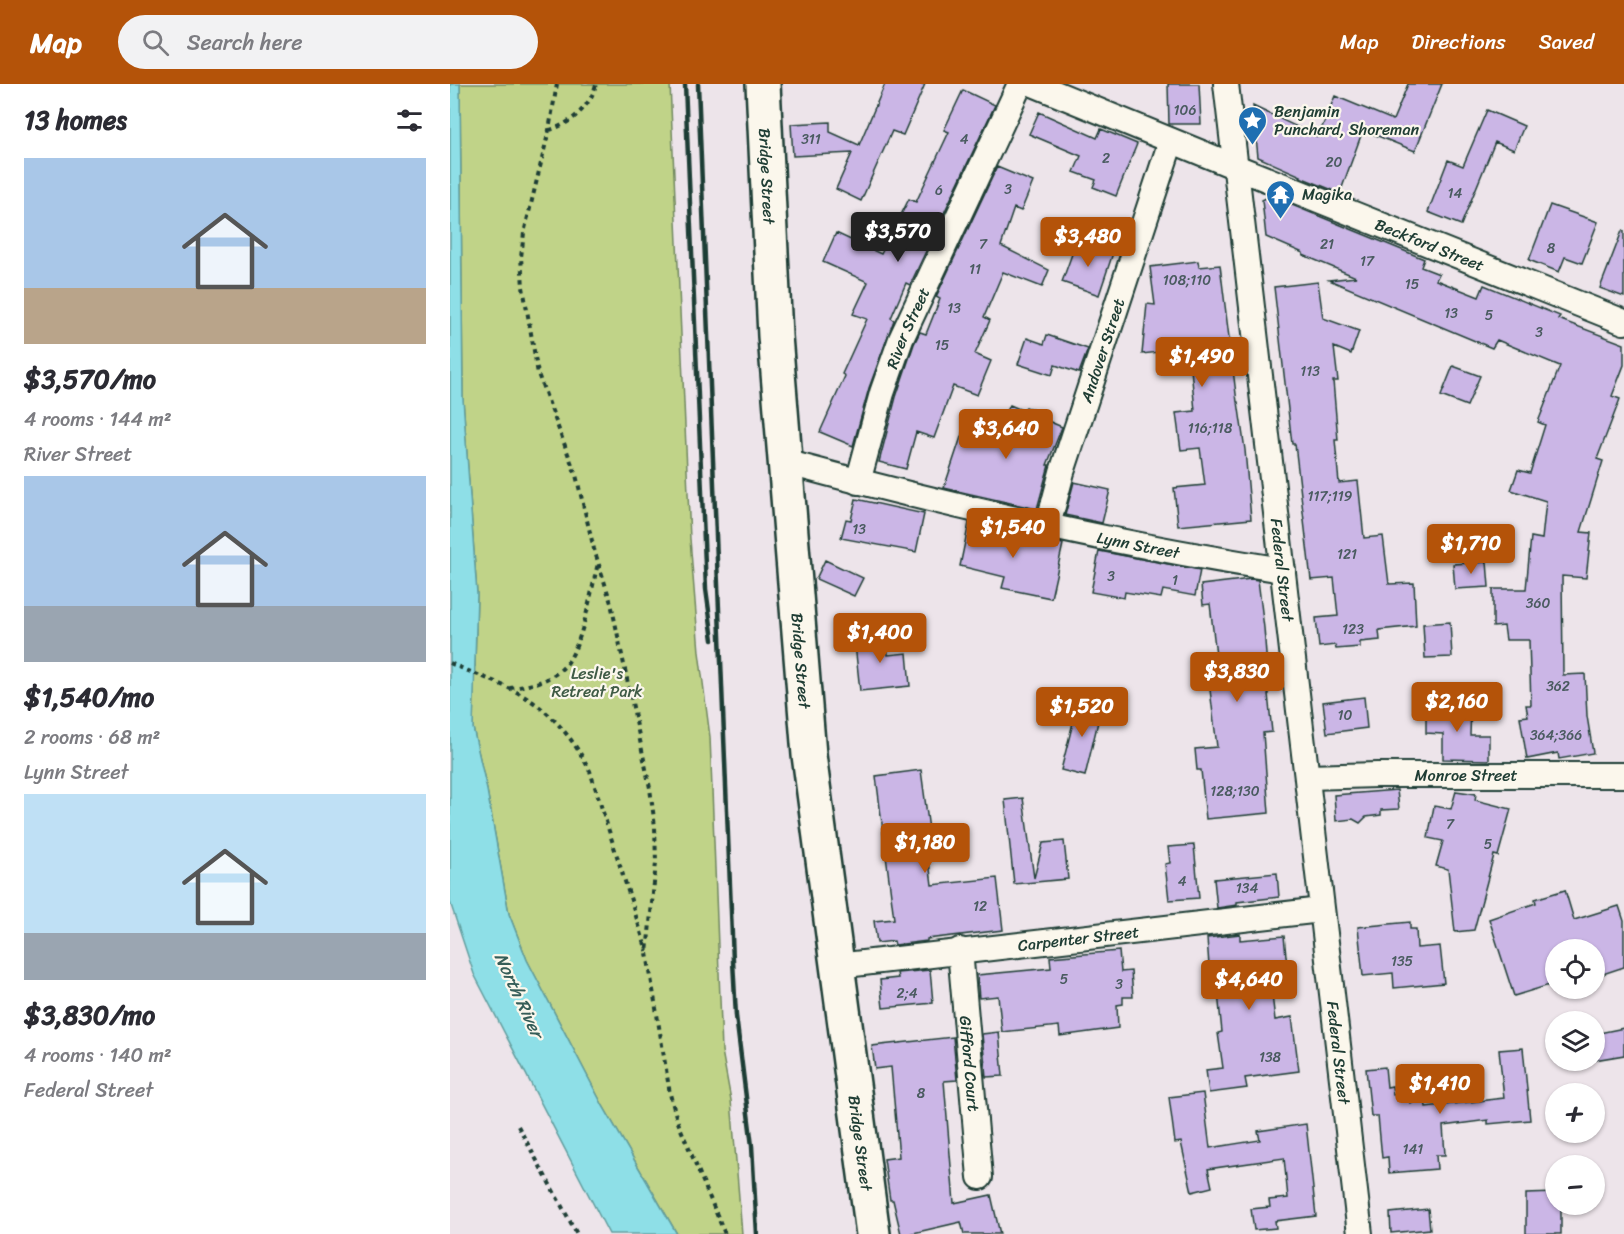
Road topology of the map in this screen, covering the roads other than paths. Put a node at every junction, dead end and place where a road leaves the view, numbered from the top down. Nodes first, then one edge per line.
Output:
1 (763, 84) edge
2 (1020, 84) edge
3 (1034, 84) edge
4 (1226, 84) edge
5 (1171, 141) junction
6 (1236, 167) junction
7 (1624, 322) edge
8 (785, 462) junction
9 (858, 482) junction
10 (1048, 525) junction
11 (1283, 570) junction
12 (1624, 775) edge
13 (1308, 777) junction
14 (1321, 910) junction
15 (960, 950) junction
16 (837, 966) junction
17 (980, 1177) dead end
18 (873, 1234) edge
19 (1360, 1234) edge

1 - 8 main road, Bridge Street
2 - 9 street, River Street
3 - 5 street, Beckford Street
4 - 6 street, Federal Street
5 - 6 street, Beckford Street
5 - 10 street, Andover Street
6 - 7 street, Beckford Street
6 - 11 street, Federal Street
8 - 9 street, Lynn Street
8 - 16 main road, Bridge Street
9 - 10 street, Lynn Street
10 - 11 street, Lynn Street
11 - 13 street, Federal Street
12 - 13 street, Monroe Street
13 - 14 street, Federal Street
14 - 15 street, Carpenter Street
14 - 19 street, Federal Street
15 - 16 street, Carpenter Street
15 - 17 street, Gifford Court
16 - 18 main road, Bridge Street

